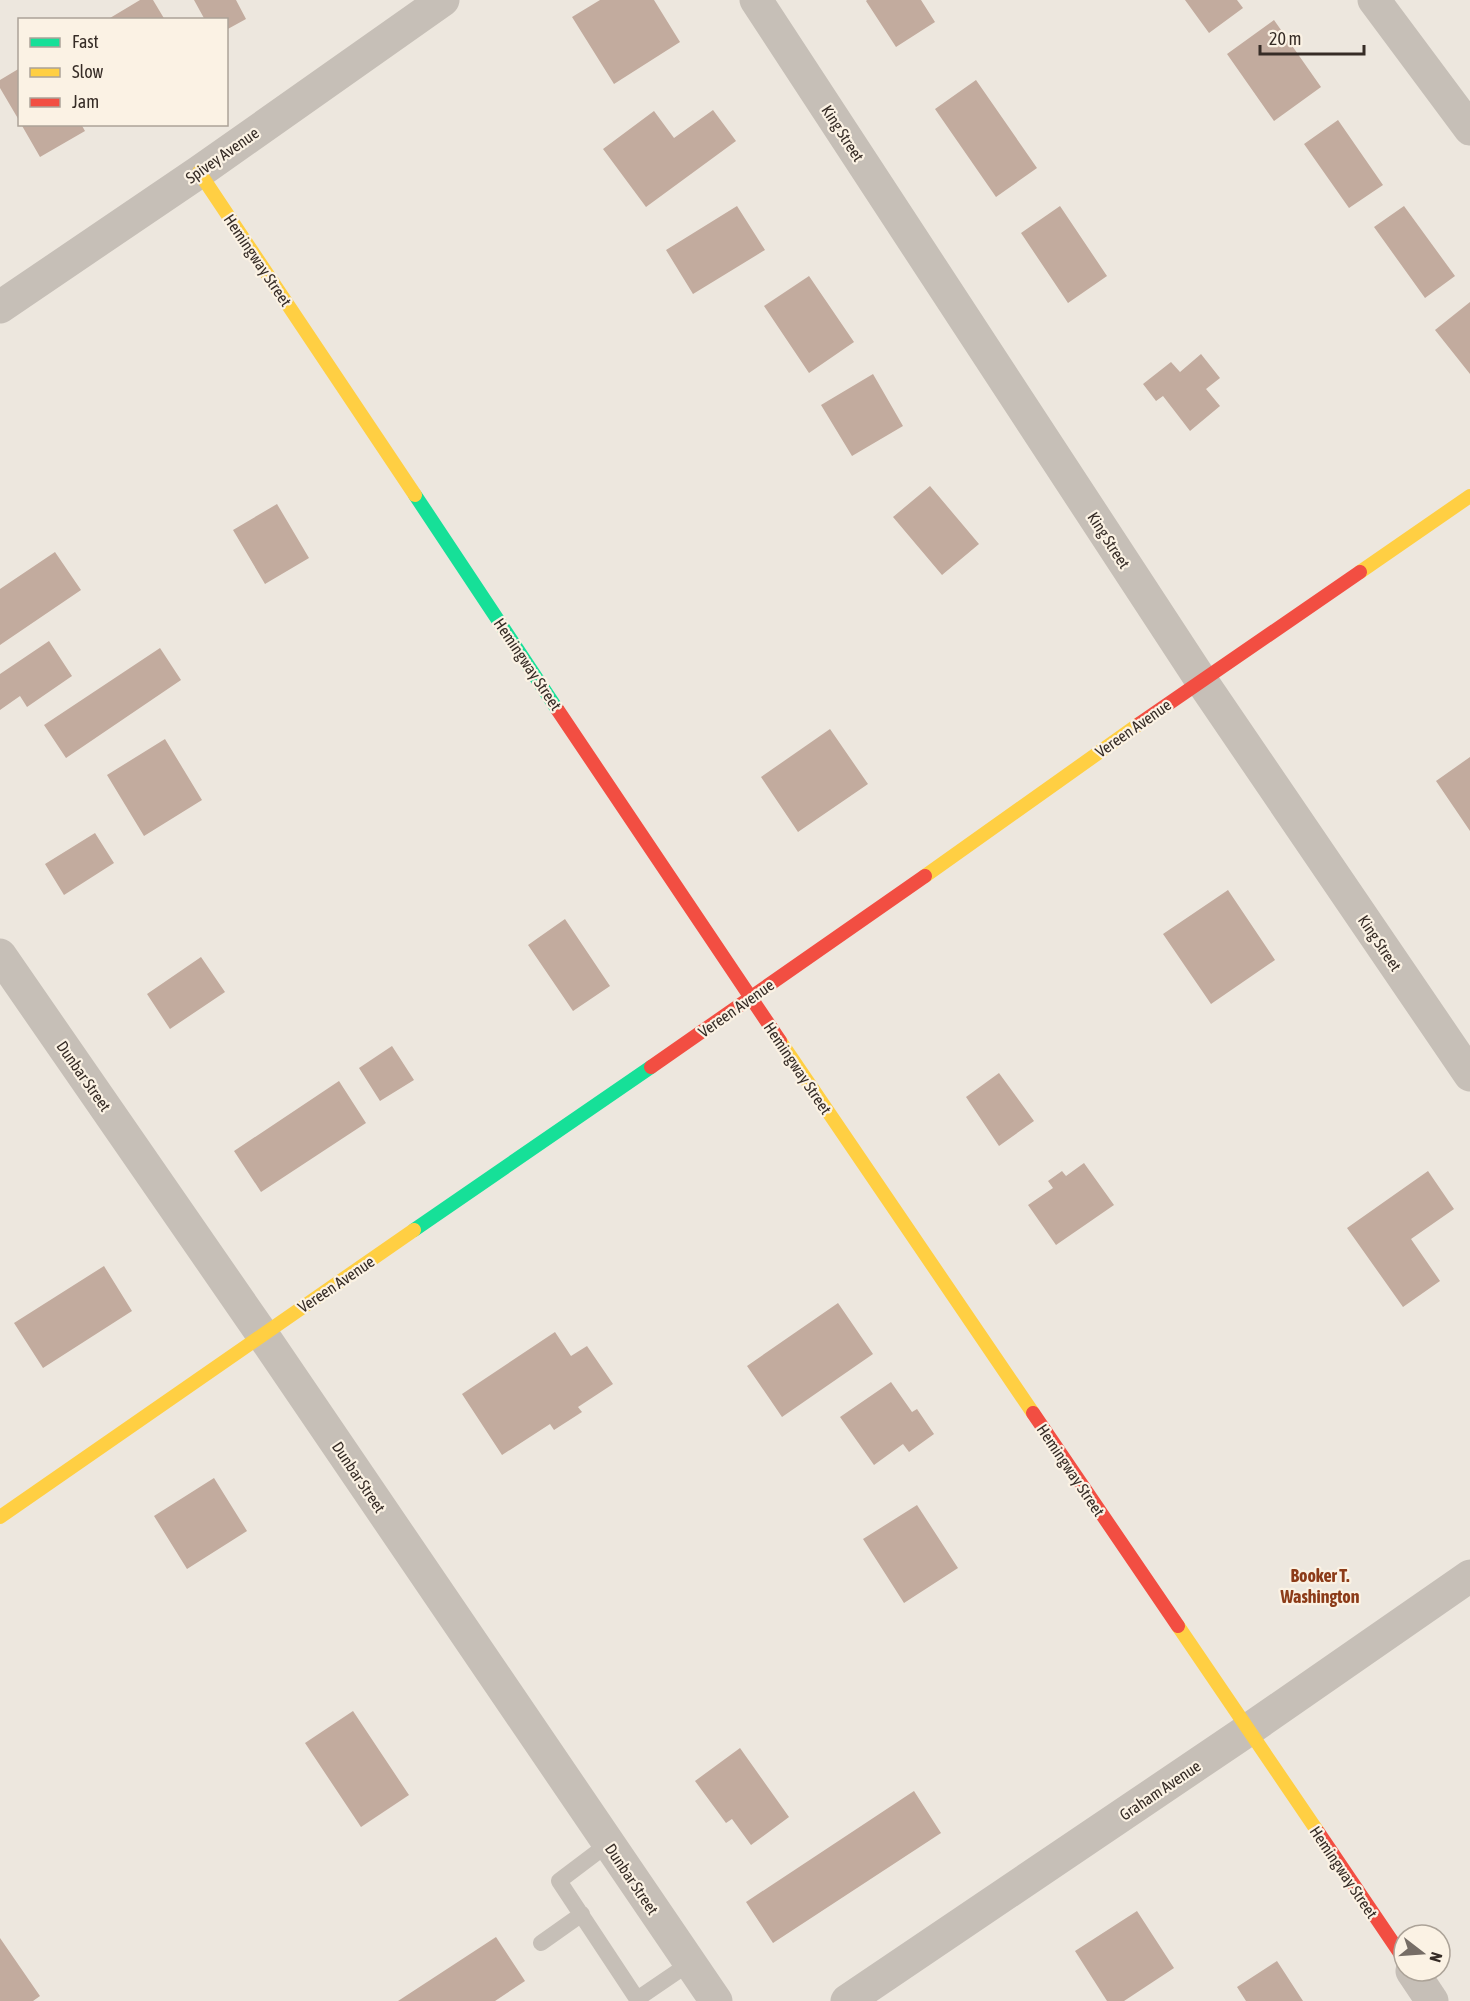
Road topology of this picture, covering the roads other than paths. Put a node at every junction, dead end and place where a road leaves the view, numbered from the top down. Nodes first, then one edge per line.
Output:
1 (443, 0) edge
2 (756, 0) edge
3 (1374, 0) edge
4 (1470, 129) edge
5 (199, 172) junction
6 (0, 307) edge
7 (1470, 496) edge
8 (1202, 680) junction
9 (0, 955) edge
10 (751, 999) junction
11 (1470, 1075) edge
12 (262, 1334) junction
13 (0, 1517) edge
14 (1470, 1576) edge
15 (1248, 1730) junction
16 (608, 1844) junction
17 (582, 1914) junction
18 (1392, 1941) edge
19 (541, 1943) dead end
20 (690, 1963) junction
21 (1420, 1983) edge
22 (636, 2000) edge
23 (716, 2001) edge
24 (847, 2001) edge
25 (1432, 2001) edge

1 - 5 street, Spivey Avenue
2 - 8 street, King Street
3 - 4 street
5 - 6 street, Spivey Avenue
5 - 10 street, Hemingway Street
7 - 8 street, Vereen Avenue
8 - 10 street, Vereen Avenue
8 - 11 street, King Street
9 - 12 street, Dunbar Street
10 - 12 street, Vereen Avenue
10 - 15 street, Hemingway Street
12 - 13 street, Vereen Avenue
12 - 16 street, Dunbar Street
14 - 15 street, Graham Avenue
15 - 18 street, Hemingway Street
15 - 24 street, Graham Avenue
16 - 17 lane
16 - 20 street, Dunbar Street
17 - 19 lane
17 - 22 lane
20 - 22 lane
20 - 23 street, Dunbar Street
21 - 25 street

